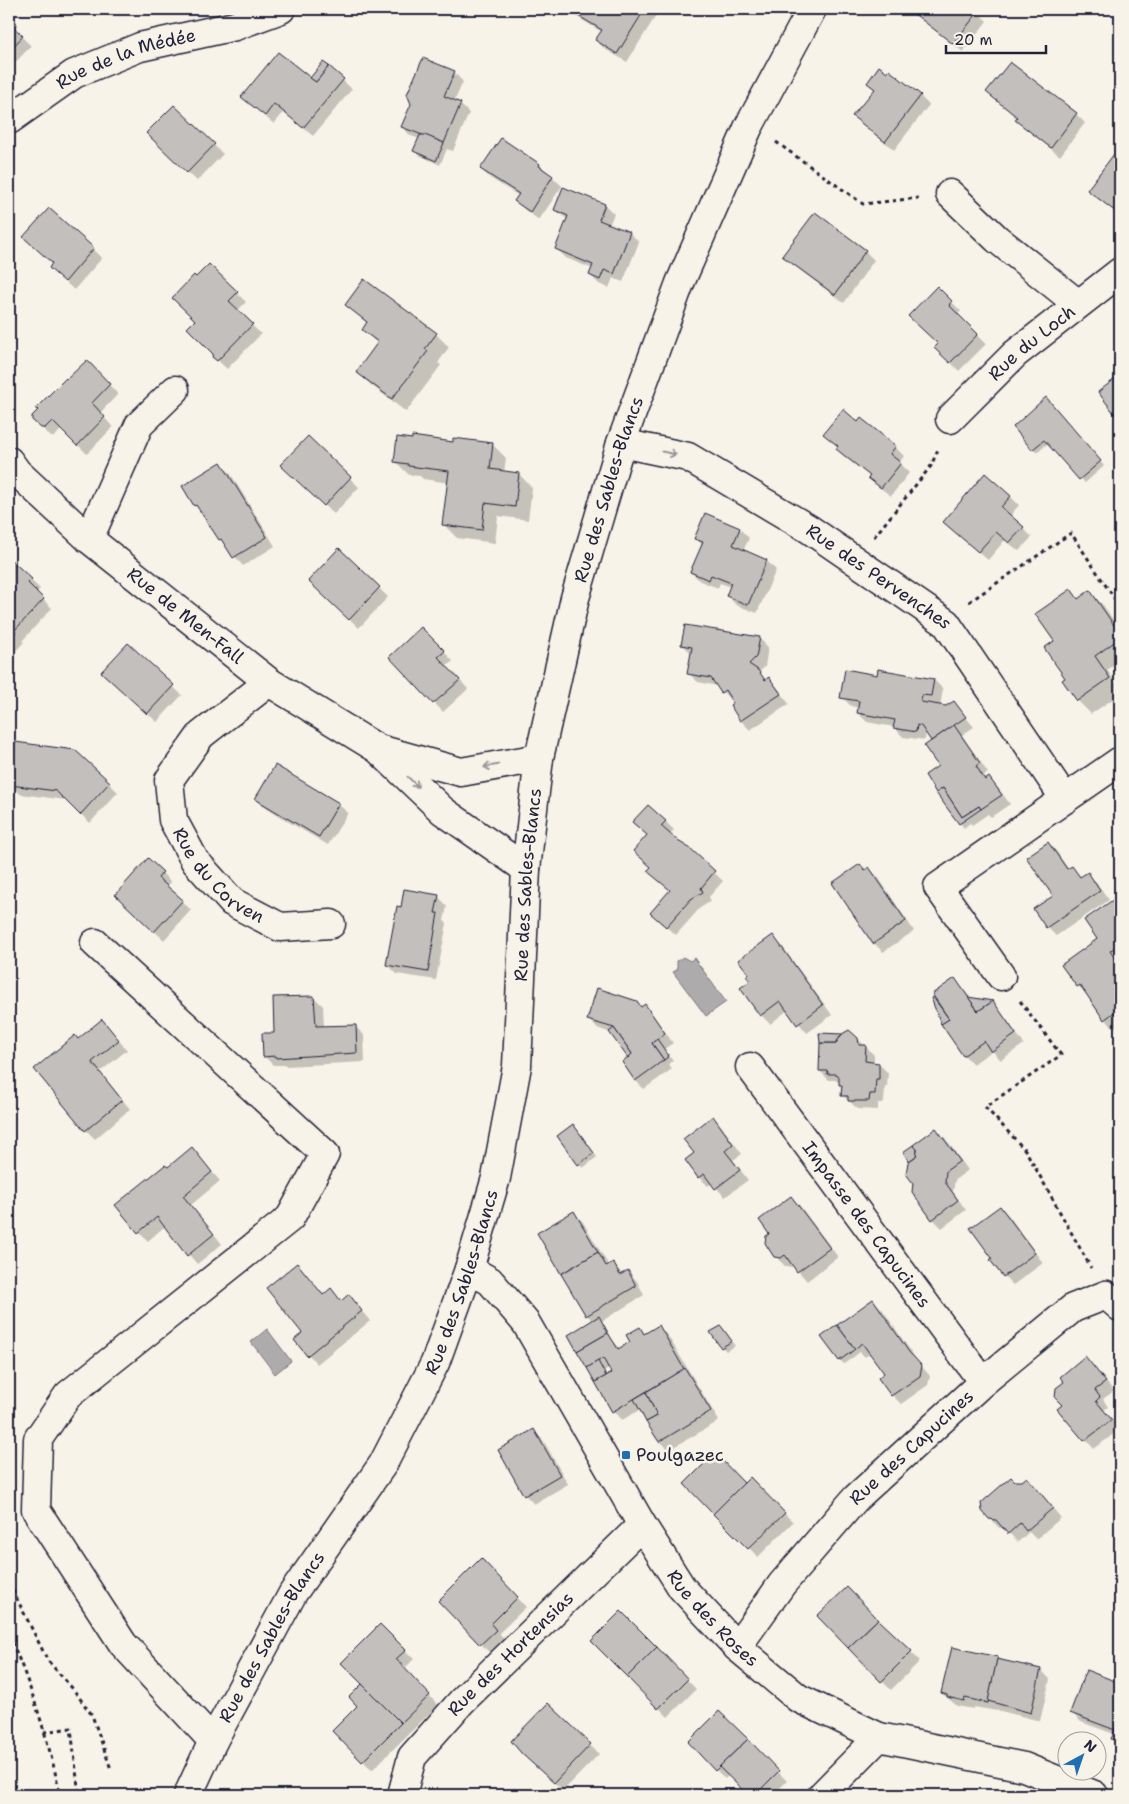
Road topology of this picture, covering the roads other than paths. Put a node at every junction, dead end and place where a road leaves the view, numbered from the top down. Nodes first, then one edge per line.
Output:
1 (281, 9) edge
2 (812, 9) edge
3 (9, 120) edge
4 (950, 194) road end
5 (1120, 272) edge
6 (1078, 304) junction
7 (175, 390) dead end
8 (950, 419) road end
9 (621, 443) junction
10 (9, 460) edge
11 (89, 539) junction
12 (269, 682) junction
13 (378, 749) junction
14 (539, 758) junction
15 (1120, 761) edge
16 (1065, 799) junction
17 (526, 869) junction
18 (331, 924) dead end
19 (95, 943) dead end
20 (1001, 976) road end
21 (750, 1067) dead end
22 (469, 1269) junction
23 (1113, 1301) edge
24 (983, 1382) junction
25 (642, 1525) junction
26 (736, 1647) junction
27 (879, 1737) junction
28 (214, 1741) junction
29 (188, 1795) edge
30 (402, 1795) edge
31 (822, 1795) edge
32 (1094, 1795) edge

1 - 3 street, Rue de la Médée
2 - 9 street, Rue des Sables-Blancs
4 - 6 street
5 - 6 street, Rue du Loch
6 - 8 street, Rue du Loch
7 - 11 street
9 - 14 street, Rue des Sables-Blancs
9 -> 16 street, Rue des Pervenches
10 - 11 street, Rue de Men-Fall
11 - 12 street, Rue de Men-Fall
12 - 13 street, Rue de Men-Fall
12 - 18 street, Rue du Corven
14 -> 13 street, Rue de Men-Fall
13 -> 17 street, Rue de Men-Fall
14 - 17 street, Rue des Sables-Blancs
15 - 16 street
16 - 20 street
17 - 22 street, Rue des Sables-Blancs
19 - 28 street, Rue des Sables-Blancs
21 - 24 street, Impasse des Capucines
22 - 25 street, Rue des Roses
22 - 28 street, Rue des Sables-Blancs
23 - 24 street, Rue des Capucines
24 - 26 street, Rue des Capucines
25 - 26 street, Rue des Roses
25 - 30 street, Rue des Hortensias
26 - 27 street, Rue des Roses
27 - 31 street
27 - 32 street, Rue des Roses
28 - 29 street, Rue des Sables-Blancs

